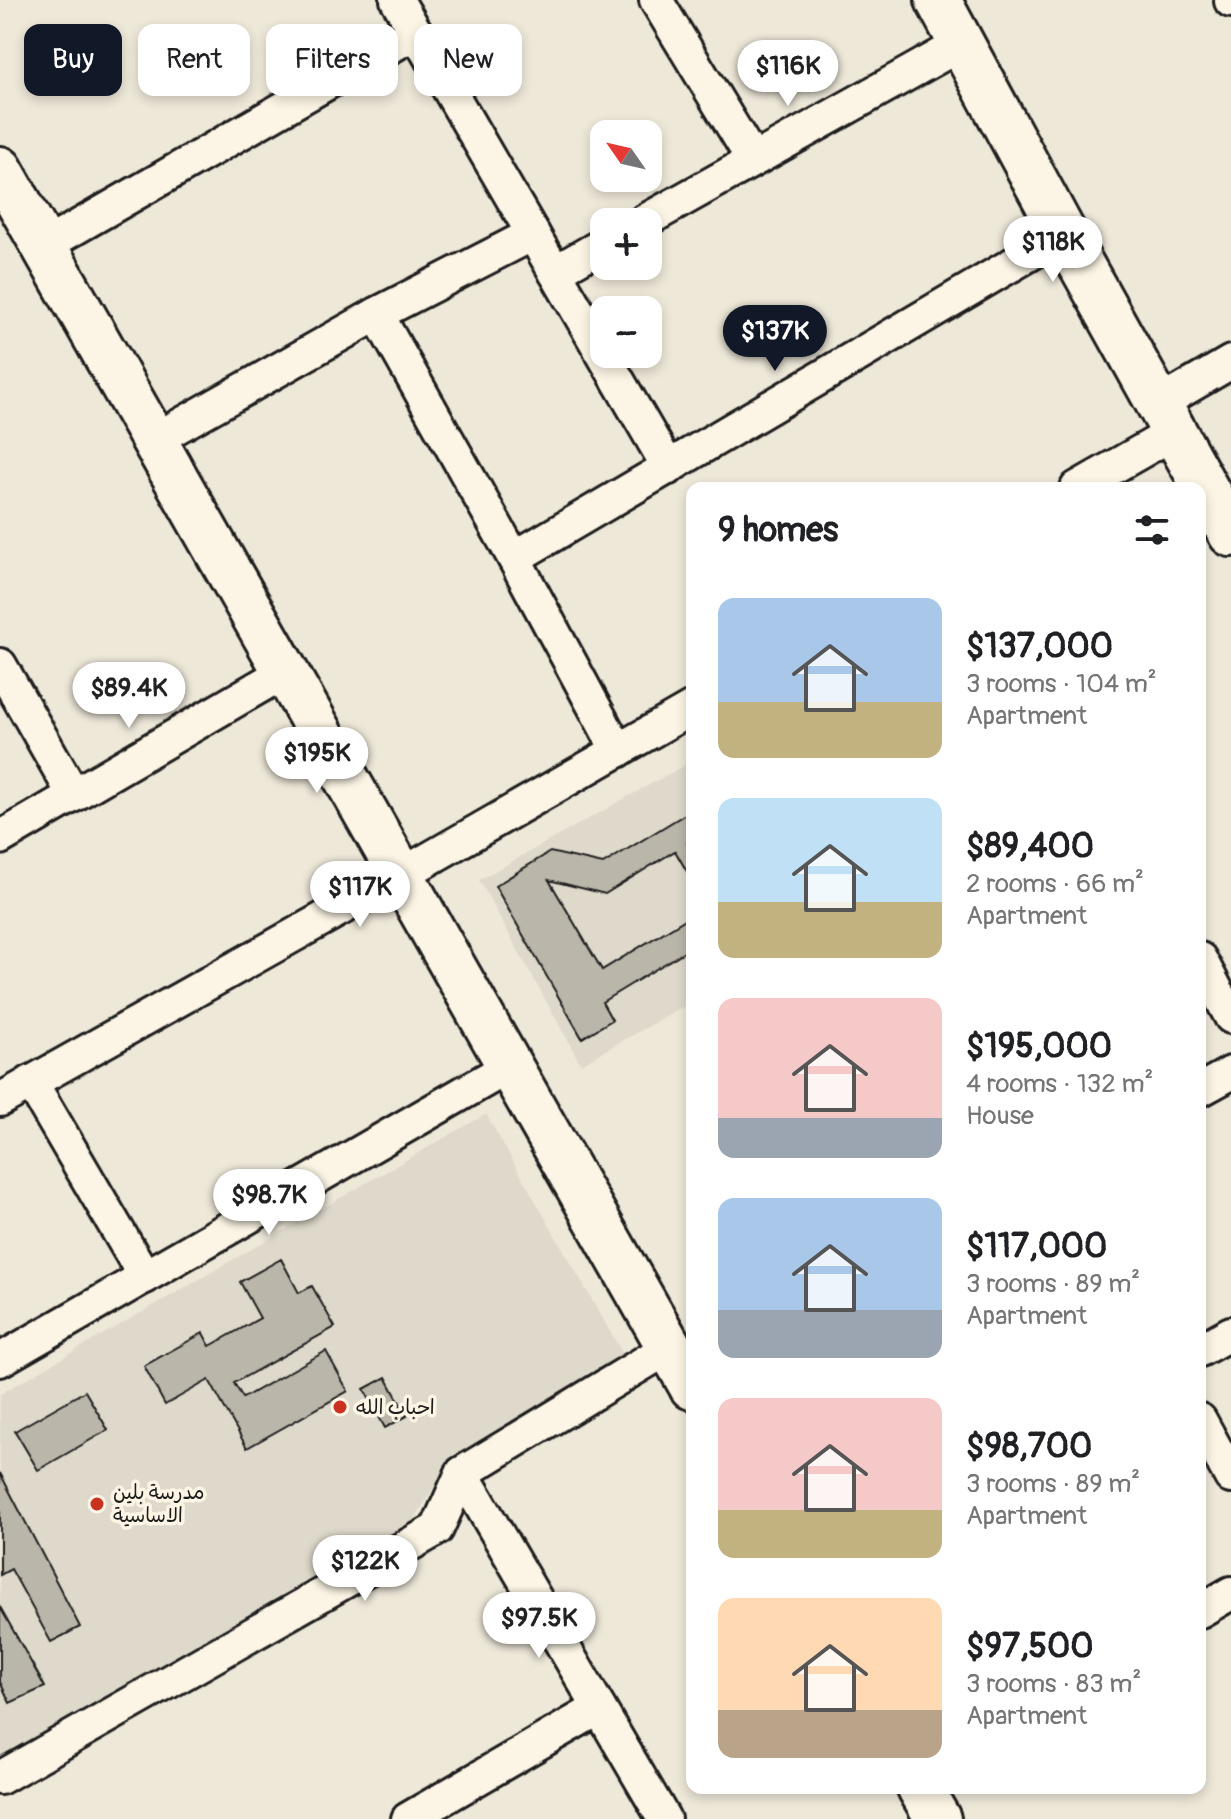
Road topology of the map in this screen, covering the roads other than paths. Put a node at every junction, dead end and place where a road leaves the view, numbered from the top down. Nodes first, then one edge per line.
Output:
1 (397, 0) edge
2 (656, 0) edge
3 (938, 0) edge
4 (414, 29) edge
5 (414, 33) edge
6 (961, 44) junction
7 (453, 96) edge
8 (753, 160) junction
9 (0, 169) edge
10 (662, 211) edge
11 (533, 234) junction
12 (1064, 234) junction
13 (44, 246) junction
14 (590, 252) edge
15 (555, 272) junction
16 (377, 314) junction
17 (1231, 362) edge
18 (1167, 418) junction
19 (154, 440) junction
20 (669, 468) junction
21 (1085, 482) edge
22 (1202, 482) edge
23 (1206, 489) edge
24 (1231, 534) edge
25 (514, 558) junction
26 (0, 665) edge
27 (286, 671) junction
28 (686, 711) edge
29 (618, 751) junction
30 (74, 795) junction
31 (0, 838) edge
32 (401, 875) junction
33 (1206, 970) edge
34 (1231, 1017) edge
35 (510, 1066) junction
36 (1231, 1073) edge
37 (1206, 1087) edge
38 (10, 1090) edge
39 (145, 1277) junction
40 (1231, 1333) edge
41 (1206, 1347) edge
42 (0, 1360) edge
43 (685, 1371) edge
44 (1206, 1431) edge
45 (462, 1473) junction
46 (1231, 1477) edge
47 (1231, 1593) edge
48 (1206, 1608) edge
49 (599, 1708) junction
50 (0, 1778) edge
51 (923, 1794) edge
52 (408, 1819) edge
53 (664, 1819) edge
54 (938, 1819) edge

1 - 4 street
2 - 8 street
3 - 6 street
5 - 13 street
6 - 8 street
6 - 12 street
7 - 11 street
8 - 10 street
9 - 13 street
11 - 15 street
11 - 16 street
12 - 18 street
12 - 20 street
13 - 19 street
14 - 15 street
15 - 20 street
16 - 19 street
16 - 25 street
17 - 18 street
18 - 21 street
18 - 22 street
19 - 27 street
20 - 25 street
23 - 24 street
25 - 29 street
26 - 30 street
27 - 30 street
27 - 32 street
28 - 29 street
29 - 32 street
30 - 31 street
32 - 35 street
32 - 38 street
33 - 34 street
35 - 39 street
35 - 43 street
36 - 37 street
38 - 39 street
39 - 42 street
40 - 41 street
43 - 45 street
44 - 46 street
45 - 49 street
45 - 50 street
47 - 48 street
49 - 52 street
49 - 53 street
51 - 54 street

